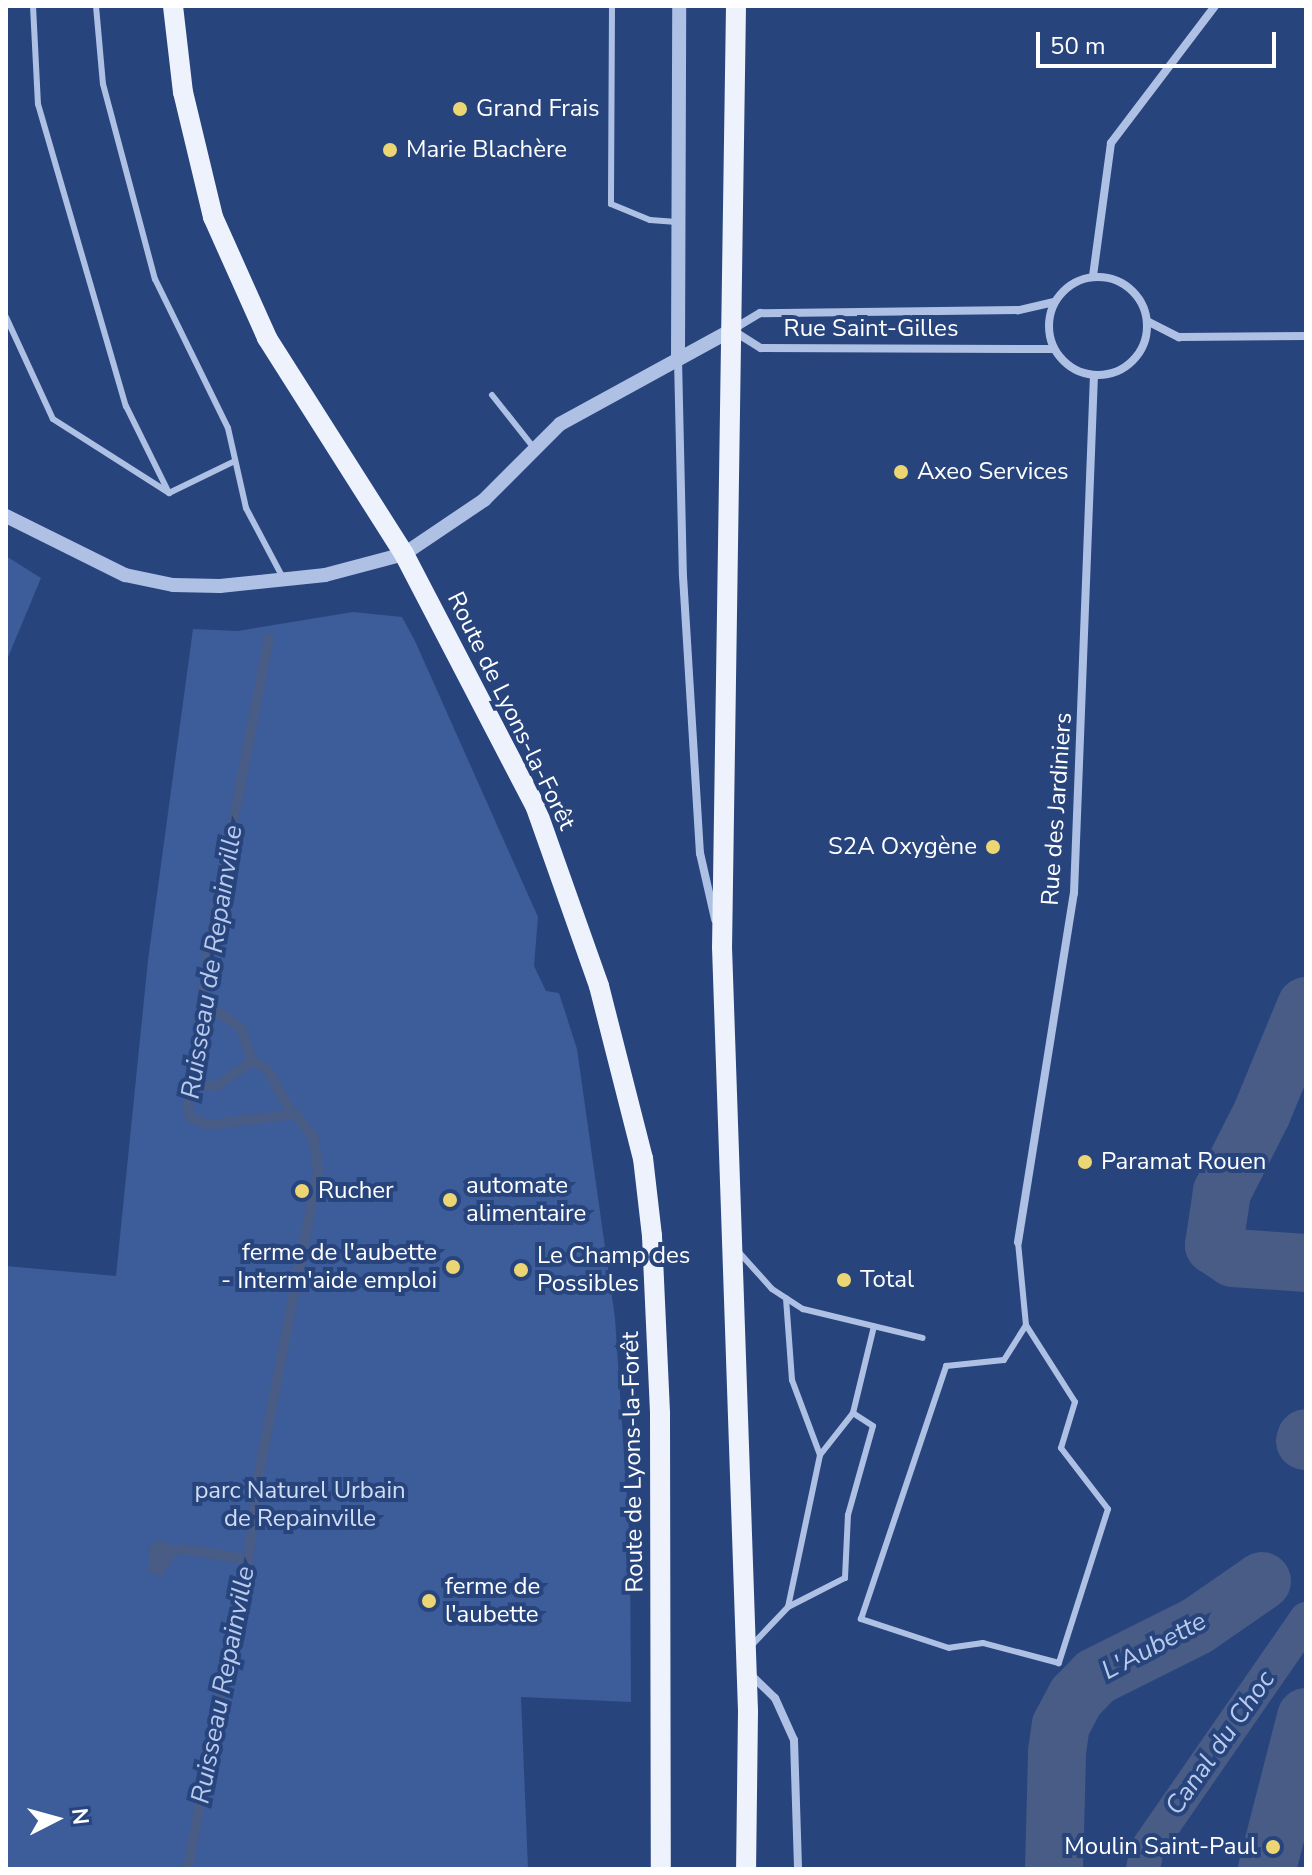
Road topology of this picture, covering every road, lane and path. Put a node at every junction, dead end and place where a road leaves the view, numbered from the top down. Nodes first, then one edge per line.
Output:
1 (33, 6) edge
2 (96, 6) edge
3 (173, 6) edge
4 (612, 6) edge
5 (679, 6) edge
6 (736, 6) edge
7 (1215, 6) edge
8 (677, 222) junction
9 (1093, 276) junction
10 (1054, 302) junction
11 (6, 317) edge
12 (1147, 321) junction
13 (732, 330) junction
14 (1306, 336) edge
15 (1054, 349) junction
16 (678, 357) junction
17 (1094, 375) junction
18 (492, 395) dead end
19 (534, 448) junction
20 (235, 461) junction
21 (169, 493) junction
22 (6, 516) edge
23 (404, 554) junction
24 (284, 581) junction
25 (722, 947) junction
26 (1018, 1242) joint
27 (731, 1243) junction
28 (786, 1298) junction
29 (1026, 1325) junction
30 (874, 1326) junction
31 (923, 1338) dead end
32 (853, 1413) junction
33 (820, 1455) junction
34 (788, 1607) junction
35 (746, 1661) junction
36 (661, 1869) edge
37 (746, 1869) edge
38 (798, 1869) edge

1 - 21 lane
2 - 20 lane
3 - 23 main road, Route de Lyons-la-Forêt
4 - 8 lane
5 - 8 street
6 - 13 main road
7 - 9 street
8 - 16 street
9 - 10 street
9 - 12 street
10 - 13 street, Rue Saint-Gilles
10 - 15 street
11 - 21 lane
12 - 14 street
12 - 17 street
13 - 15 street, Rue Saint-Gilles
13 - 16 street
13 - 25 main road
15 - 17 street
16 - 19 street
16 - 25 street
17 - 26 street, Rue des Jardiniers
18 - 19 lane
19 - 23 street
20 - 21 lane
20 - 24 lane
22 - 24 street
23 - 24 street
23 - 36 main road, Route de Lyons-la-Forêt
25 - 27 main road
26 - 29 lane
27 - 28 lane
27 - 35 main road
28 - 30 lane
28 - 33 lane
29 - 29 lane
30 - 31 lane
30 - 32 lane
32 - 33 lane
32 - 34 lane
33 - 34 lane
34 - 35 lane
35 - 37 main road
35 - 38 street

